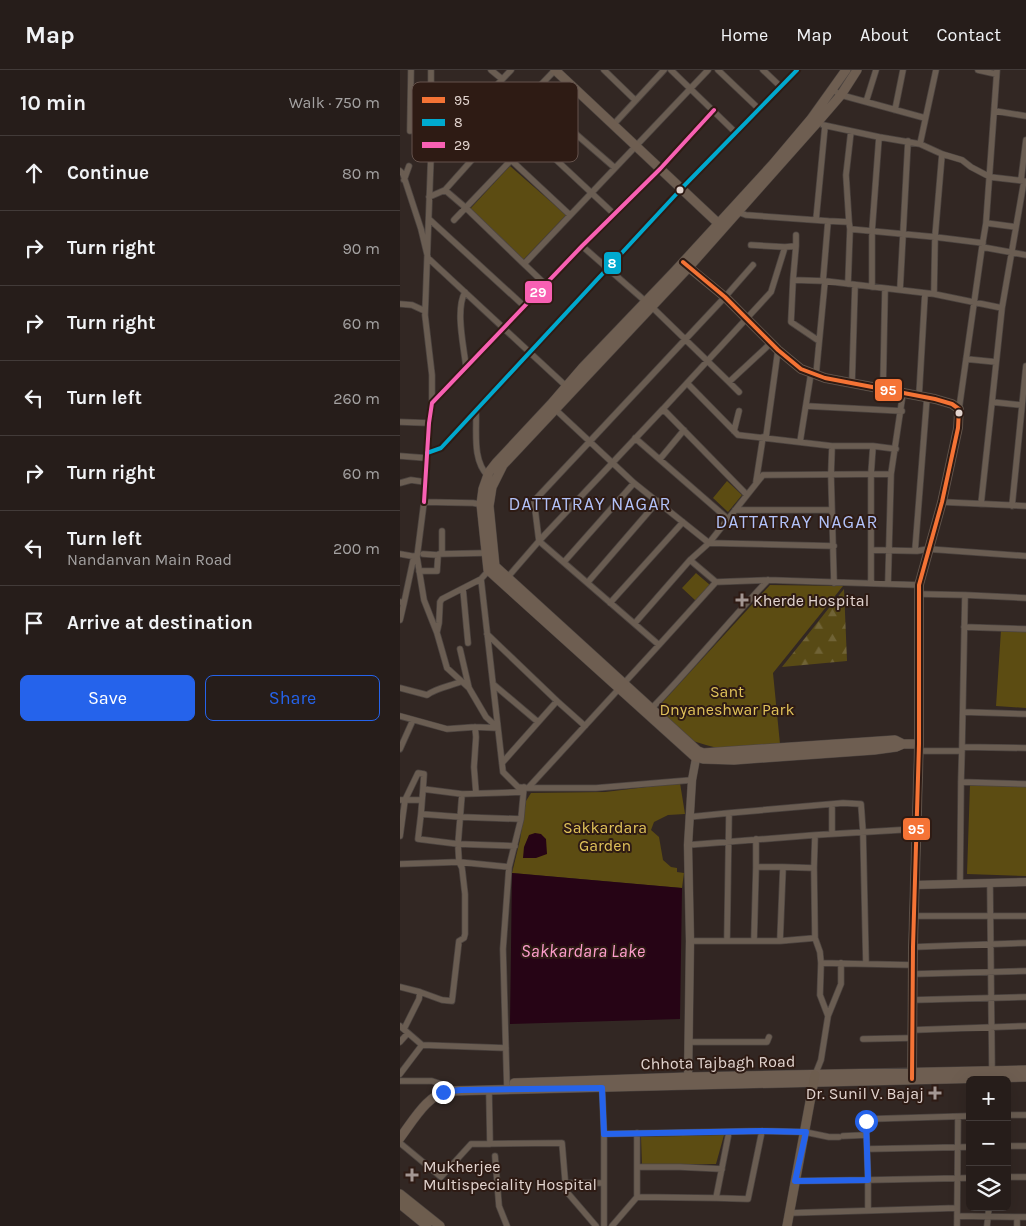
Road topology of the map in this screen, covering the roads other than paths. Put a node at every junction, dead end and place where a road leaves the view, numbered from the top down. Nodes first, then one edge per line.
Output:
1 (411, 70) edge
2 (491, 70) edge
3 (511, 70) edge
4 (555, 70) edge
5 (604, 70) edge
6 (664, 70) edge
7 (671, 70) edge
8 (708, 70) edge
9 (718, 70) edge
10 (763, 70) edge
11 (797, 70) edge
12 (846, 70) edge
13 (857, 70) edge
14 (876, 70) edge
15 (903, 70) edge
16 (936, 70) edge
17 (978, 70) edge
18 (997, 72) edge
19 (502, 79) junction
20 (499, 82) edge
21 (544, 82) edge
22 (568, 82) edge
23 (781, 87) junction
24 (691, 88) junction
25 (578, 92) edge
26 (837, 92) junction
27 (635, 100) junction
28 (866, 102) junction
29 (760, 109) junction
30 (714, 110) junction
31 (895, 110) junction
32 (995, 111) junction
33 (1026, 116) edge
34 (925, 118) junction
35 (614, 124) junction
36 (822, 124) junction
37 (410, 131) dead end
38 (851, 132) junction
39 (736, 133) junction
40 (578, 136) edge
41 (879, 138) junction
42 (1026, 140) edge
43 (908, 141) junction
44 (920, 144) junction
45 (636, 147) junction
46 (942, 154) junction
47 (432, 162) edge
48 (470, 162) edge
49 (509, 162) edge
50 (513, 162) edge
51 (559, 162) edge
52 (409, 166) dead end
53 (615, 168) junction
54 (660, 170) junction
55 (400, 171) edge
56 (990, 177) junction
57 (404, 180) junction
58 (1023, 181) edge
59 (681, 189) junction
60 (445, 190) junction
61 (591, 193) junction
62 (429, 197) junction
63 (466, 208) junction
64 (738, 212) junction
65 (614, 214) junction
66 (570, 215) junction
67 (429, 219) junction
68 (454, 220) dead end
69 (816, 220) junction
70 (828, 221) junction
71 (849, 222) junction
72 (986, 222) junction
73 (720, 226) junction
74 (1016, 227) junction
75 (850, 229) junction
76 (872, 231) junction
77 (902, 234) junction
78 (796, 235) dead end
79 (935, 236) junction
80 (751, 245) dead end
81 (983, 245) junction
82 (582, 246) junction
83 (796, 246) junction
84 (784, 247) junction
85 (1012, 252) junction
86 (1026, 255) edge
87 (428, 258) junction
88 (524, 264) junction
89 (686, 265) junction
90 (753, 265) dead end
91 (607, 269) junction
92 (794, 280) junction
93 (824, 281) junction
94 (545, 284) junction
95 (848, 284) junction
96 (854, 285) junction
97 (872, 287) junction
98 (885, 288) junction
99 (900, 290) junction
100 (465, 292) junction
101 (925, 293) junction
102 (934, 294) junction
103 (725, 297) junction
104 (974, 302) junction
105 (400, 304) edge
106 (649, 305) junction
107 (524, 306) junction
108 (1002, 308) junction
109 (425, 311) junction
110 (746, 318) junction
111 (503, 328) junction
112 (684, 339) junction
113 (819, 341) junction
114 (771, 343) junction
115 (778, 350) junction
116 (529, 353) junction
117 (966, 359) junction
118 (707, 361) junction
119 (996, 362) junction
120 (1026, 366) edge
121 (466, 367) junction
122 (814, 374) junction
123 (729, 382) junction
124 (687, 383) junction
125 (852, 383) junction
126 (569, 389) junction
127 (883, 389) junction
128 (739, 392) dead end
129 (904, 393) junction
130 (923, 396) junction
131 (1024, 396) edge
132 (992, 402) junction
133 (432, 403) junction
134 (1021, 405) junction
135 (806, 406) junction
136 (663, 409) junction
137 (959, 409) junction
138 (556, 410) junction
139 (476, 411) junction
140 (739, 411) dead end
141 (902, 412) junction
142 (400, 422) edge
143 (429, 423) junction
144 (684, 430) junction
145 (734, 431) junction
146 (764, 437) junction
147 (635, 438) junction
148 (590, 441) junction
149 (800, 442) junction
150 (832, 446) junction
151 (873, 446) junction
152 (896, 449) junction
153 (426, 455) junction
154 (400, 456) edge
155 (660, 459) junction
156 (612, 462) junction
157 (871, 474) junction
158 (891, 474) junction
159 (831, 475) junction
160 (488, 476) junction
161 (424, 482) junction
162 (400, 483) edge
163 (634, 483) junction
164 (756, 483) junction
165 (746, 494) junction
166 (658, 501) junction
167 (424, 502) junction
168 (942, 502) junction
169 (981, 504) junction
170 (485, 505) junction
171 (1012, 506) junction
172 (1026, 506) edge
173 (735, 510) junction
174 (832, 510) junction
175 (728, 519) junction
176 (683, 522) junction
177 (442, 531) dead end
178 (539, 541) junction
179 (709, 543) junction
180 (834, 546) junction
181 (928, 549) junction
182 (870, 550) junction
183 (889, 551) junction
184 (915, 551) junction
185 (400, 554) edge
186 (440, 554) junction
187 (486, 554) junction
188 (418, 556) junction
189 (1026, 556) edge
190 (690, 560) junction
191 (564, 562) junction
192 (491, 568) junction
193 (419, 571) junction
194 (481, 579) junction
195 (505, 580) junction
196 (768, 580) junction
197 (588, 582) junction
198 (716, 582) junction
199 (834, 583) junction
200 (871, 583) junction
201 (888, 584) junction
202 (463, 589) junction
203 (918, 589) junction
204 (965, 595) junction
205 (1026, 598) edge
206 (402, 602) edge
207 (610, 603) junction
208 (400, 620) edge
209 (635, 623) junction
210 (964, 627) junction
211 (1026, 629) edge
212 (437, 633) junction
213 (487, 634) junction
214 (468, 643) dead end
215 (659, 645) junction
216 (460, 649) dead end
217 (460, 682) junction
218 (493, 684) junction
219 (621, 686) junction
220 (400, 688) edge
221 (469, 688) junction
222 (557, 701) junction
223 (652, 708) junction
224 (963, 712) junction
225 (1026, 714) edge
226 (400, 716) edge
227 (413, 720) junction
228 (538, 722) junction
229 (585, 726) junction
230 (474, 727) junction
231 (498, 728) junction
232 (669, 729) junction
233 (918, 747) junction
234 (1026, 748) edge
235 (400, 749) edge
236 (962, 749) junction
237 (696, 754) junction
238 (502, 763) junction
239 (692, 780) junction
240 (962, 782) junction
241 (1026, 784) edge
242 (525, 789) junction
243 (423, 790) junction
244 (476, 793) junction
245 (462, 794) junction
246 (403, 800) edge
247 (422, 800) junction
248 (832, 804) junction
249 (728, 813) junction
250 (421, 814) junction
251 (461, 817) junction
252 (689, 817) junction
253 (521, 819) junction
254 (916, 829) junction
255 (863, 832) junction
256 (832, 834) junction
257 (815, 835) junction
258 (400, 836) edge
259 (756, 839) junction
260 (728, 842) junction
261 (458, 844) junction
262 (688, 845) junction
263 (515, 846) junction
264 (459, 862) junction
265 (400, 864) edge
266 (509, 867) junction
267 (756, 867) junction
268 (783, 867) junction
269 (814, 868) junction
270 (1026, 882) edge
271 (990, 883) junction
272 (960, 884) junction
273 (915, 885) junction
274 (914, 916) junction
275 (1026, 916) edge
276 (990, 917) junction
277 (815, 938) junction
278 (690, 941) junction
279 (727, 941) junction
280 (754, 941) junction
281 (780, 941) junction
282 (990, 944) junction
283 (1026, 944) edge
284 (913, 947) junction
285 (821, 963) junction
286 (841, 963) junction
287 (866, 964) junction
288 (913, 969) junction
289 (1026, 971) edge
290 (991, 972) junction
291 (400, 987) edge
292 (420, 992) junction
293 (991, 998) junction
294 (1026, 998) edge
295 (912, 1000) junction
296 (828, 1016) junction
297 (1026, 1026) edge
298 (991, 1027) junction
299 (404, 1029) edge
300 (912, 1034) junction
301 (769, 1037) dead end
302 (863, 1039) dead end
303 (400, 1042) edge
304 (688, 1042) junction
305 (422, 1045) junction
306 (506, 1048) junction
307 (1026, 1070) edge
308 (400, 1074) edge
309 (992, 1074) junction
310 (912, 1076) junction
311 (1026, 1077) edge
312 (814, 1079) junction
313 (400, 1080) edge
314 (688, 1081) junction
315 (602, 1084) junction
316 (444, 1085) junction
317 (507, 1086) junction
318 (488, 1090) junction
319 (1011, 1115) edge
320 (1026, 1115) edge
321 (966, 1116) edge
322 (958, 1117) junction
323 (400, 1129) edge
324 (762, 1131) junction
325 (729, 1132) junction
326 (806, 1132) junction
327 (637, 1133) junction
328 (604, 1134) junction
329 (866, 1135) junction
330 (400, 1138) edge
331 (400, 1144) edge
332 (490, 1144) junction
333 (1011, 1146) edge
334 (1026, 1146) edge
335 (958, 1147) junction
336 (966, 1147) edge
337 (866, 1149) junction
338 (495, 1156) dead end
339 (637, 1167) junction
340 (722, 1169) junction
341 (1026, 1177) edge
342 (958, 1178) junction
343 (966, 1178) edge
344 (1011, 1178) edge
345 (868, 1180) junction
346 (795, 1181) junction
347 (566, 1183) junction
348 (603, 1183) junction
349 (400, 1194) edge
350 (637, 1197) junction
351 (716, 1198) junction
352 (400, 1204) edge
353 (957, 1208) junction
354 (868, 1210) junction
355 (988, 1211) edge
356 (789, 1213) junction
357 (957, 1216) junction
358 (988, 1216) junction
359 (1017, 1217) junction
360 (1026, 1217) edge
361 (427, 1226) edge
362 (440, 1226) edge
363 (507, 1226) edge
364 (596, 1226) edge
365 (604, 1226) edge
366 (612, 1226) edge
367 (787, 1226) edge
368 (957, 1226) edge
369 (987, 1226) edge
370 (1017, 1226) edge

1 - 37 street
2 - 19 street
3 - 19 street
4 - 21 street
4 - 22 main road
5 - 27 street
6 - 27 street
7 - 24 street
8 - 24 street
9 - 29 street
10 - 23 street
11 - 23 street
12 - 26 main road
13 - 26 main road
14 - 28 street
15 - 31 street
16 - 34 street
17 - 18 street
18 - 32 street
19 - 20 street
23 - 29 street
24 - 30 street
24 - 45 street
25 - 35 main road
26 - 28 street
26 - 36 main road
26 - 73 main road
27 - 35 street
28 - 31 street
29 - 39 street
30 - 39 street
30 - 54 street
31 - 34 street
32 - 33 street
32 - 56 street
34 - 44 street
35 - 45 main road
36 - 38 street
36 - 64 main road
36 - 69 street
38 - 41 street
38 - 71 street
39 - 59 street
40 - 53 street
41 - 43 street
41 - 76 street
42 - 58 street
43 - 44 street
43 - 77 street
44 - 46 street
45 - 53 street
45 - 54 main road
46 - 56 street
46 - 79 street
47 - 62 street
48 - 60 street
49 - 63 street
50 - 66 street
51 - 61 street
52 - 57 street
53 - 61 street
54 - 59 main road
54 - 65 street
55 - 57 street
56 - 58 street
56 - 72 street
57 - 87 street
58 - 74 street
59 - 73 main road
59 - 91 street
60 - 62 street
60 - 63 street
61 - 65 street
61 - 66 street
62 - 67 street
63 - 68 street
63 - 88 street
64 - 69 street
64 - 73 main road
65 - 82 street
66 - 88 street
67 - 87 street
67 - 107 street
69 - 70 street
70 - 71 street
70 - 93 street
71 - 75 street
72 - 74 street
72 - 81 street
73 - 89 main road
74 - 85 street
75 - 76 street
75 - 95 street
76 - 77 street
76 - 97 street
77 - 79 street
77 - 99 street
78 - 83 street
79 - 81 street
79 - 102 street
80 - 84 street
81 - 85 street
81 - 104 street
82 - 91 street
82 - 94 street
83 - 84 street
83 - 92 street
84 - 110 street
85 - 86 street
85 - 108 street
87 - 100 street
87 - 109 street
88 - 94 street
89 - 103 main road
89 - 106 main road
90 - 103 street
91 - 106 street
91 - 116 street
92 - 93 street
92 - 113 street
93 - 95 street
93 - 113 street
94 - 107 street
95 - 96 street
96 - 97 street
96 - 125 street
97 - 98 street
98 - 99 street
98 - 127 street
99 - 101 street
100 - 111 street
100 - 121 street
101 - 102 street
101 - 130 street
102 - 104 street
103 - 110 main road
103 - 112 street
104 - 108 street
104 - 117 street
105 - 109 street
106 - 112 street
106 - 126 main road
107 - 111 street
108 - 119 street
109 - 133 street
110 - 114 main road
110 - 118 street
111 - 116 street
111 - 121 street
112 - 118 street
112 - 148 street
113 - 122 street
114 - 115 main road
114 - 123 street
115 - 122 main road
115 - 146 street
116 - 126 street
116 - 139 street
117 - 119 street
117 - 137 street
118 - 123 street
118 - 124 street
119 - 132 street
120 - 131 street
121 - 133 street
122 - 125 main road
122 - 135 street
123 - 128 street
124 - 136 street
124 - 145 street
125 - 127 main road
126 - 138 main road
126 - 160 main road
127 - 129 main road
129 - 130 main road
129 - 141 street
130 - 137 main road
130 - 184 street
131 - 134 street
132 - 134 street
132 - 169 street
133 - 143 street
134 - 171 street
135 - 141 street
135 - 149 street
136 - 144 street
136 - 147 street
137 - 168 main road
138 - 148 street
138 - 170 main road
139 - 153 street
139 - 160 street
140 - 145 street
141 - 152 street
142 - 143 street
143 - 153 street
144 - 155 street
144 - 165 street
145 - 146 street
146 - 149 street
146 - 164 street
147 - 155 street
147 - 156 street
148 - 156 street
148 - 178 street
149 - 150 street
150 - 151 street
150 - 159 street
151 - 152 street
151 - 157 street
152 - 158 street
153 - 154 street
153 - 161 street
155 - 175 street
156 - 163 street
156 - 178 street
157 - 158 street
157 - 159 street
157 - 182 street
158 - 183 street
159 - 164 street
159 - 174 street
160 - 170 main road
161 - 162 street
161 - 167 street
163 - 166 street
163 - 191 street
164 - 165 street
165 - 173 street
166 - 176 street
166 - 197 street
167 - 170 street
167 - 188 street
168 - 169 street
168 - 181 main road
169 - 171 street
170 - 187 main road
170 - 192 main road
171 - 172 street
173 - 174 street
173 - 175 street
174 - 180 street
175 - 179 street
176 - 179 street
176 - 207 street
177 - 186 street
178 - 191 street
178 - 195 street
179 - 180 street
179 - 190 street
180 - 199 street
181 - 184 street
181 - 189 street
181 - 203 main road
182 - 183 street
182 - 200 street
183 - 184 street
183 - 201 street
185 - 188 street
186 - 187 street
186 - 188 street
186 - 193 street
187 - 192 main road
188 - 193 street
188 - 206 street
190 - 198 street
190 - 209 street
191 - 197 street
192 - 194 street
192 - 195 main road
193 - 212 street
194 - 202 street
194 - 213 street
195 - 219 main road
196 - 198 street
196 - 199 street
196 - 223 street
197 - 207 street
198 - 215 street
199 - 200 street
200 - 201 street
201 - 203 street
202 - 212 street
202 - 214 street
203 - 204 street
203 - 233 main road
204 - 205 street
204 - 210 street
206 - 208 street
207 - 209 street
209 - 215 street
210 - 211 street
210 - 224 street
212 - 217 street
213 - 218 street
213 - 222 street
215 - 219 street
216 - 221 street
217 - 220 street
217 - 221 street
218 - 228 street
218 - 231 street
219 - 223 main road
219 - 229 street
219 - 232 main road
221 - 231 street
222 - 228 street
222 - 229 street
223 - 232 main road
224 - 225 street
224 - 236 street
226 - 227 street
227 - 230 street
227 - 235 street
228 - 238 street
229 - 242 street
230 - 231 street
230 - 244 street
231 - 238 street
232 - 237 main road
233 - 236 street
233 - 237 main road
233 - 254 main road
234 - 236 street
236 - 240 street
237 - 239 street
238 - 242 street
239 - 242 street
239 - 252 street
240 - 241 street
240 - 272 street
242 - 244 street
242 - 253 street
243 - 245 street
243 - 246 street
243 - 247 street
244 - 245 street
245 - 251 street
246 - 247 street
246 - 258 street
247 - 250 street
248 - 249 street
248 - 255 street
248 - 256 street
249 - 252 street
249 - 260 street
250 - 251 street
250 - 261 street
251 - 253 street
251 - 261 street
252 - 262 street
253 - 263 street
254 - 255 street
254 - 273 main road
255 - 256 street
255 - 287 street
256 - 257 street
257 - 259 street
257 - 269 street
259 - 260 street
259 - 267 street
260 - 262 street
260 - 279 street
261 - 263 street
261 - 264 street
262 - 278 street
263 - 266 street
264 - 265 street
264 - 266 street
264 - 292 street
266 - 306 street
267 - 268 street
267 - 280 street
268 - 269 street
268 - 281 street
269 - 277 street
270 - 271 street
271 - 272 street
271 - 276 street
272 - 273 street
273 - 274 main road
274 - 276 street
274 - 284 main road
275 - 276 street
276 - 282 street
277 - 281 street
277 - 285 street
278 - 279 street
278 - 304 street
279 - 280 street
280 - 281 street
282 - 283 street
282 - 284 street
282 - 290 street
284 - 288 main road
285 - 286 street
285 - 296 street
286 - 287 street
286 - 296 street
287 - 288 street
288 - 290 street
288 - 295 main road
289 - 290 street
290 - 293 street
291 - 292 street
292 - 299 street
293 - 294 street
293 - 295 street
293 - 298 street
295 - 300 main road
296 - 312 street
297 - 298 street
298 - 300 street
298 - 309 street
299 - 303 street
299 - 305 street
300 - 302 street
300 - 310 main road
301 - 304 street
304 - 314 street
305 - 306 street
305 - 308 street
306 - 317 street
307 - 309 main road
309 - 310 main road, Chhota Tajbagh Road
309 - 311 main road
310 - 312 main road, Chhota Tajbagh Road
312 - 314 main road, Chhota Tajbagh Road
312 - 326 main road
313 - 316 street
314 - 315 main road, Chhota Tajbagh Road
315 - 317 main road
315 - 328 street
316 - 317 main road
316 - 323 main road
317 - 318 main road
318 - 330 main road
318 - 332 street
319 - 320 street
321 - 322 street
322 - 329 street
322 - 335 street
324 - 325 street
324 - 326 street
324 - 351 street
325 - 327 street
325 - 340 street
326 - 329 street
326 - 346 main road
327 - 328 street
327 - 339 street
328 - 348 street
329 - 337 street
331 - 332 street
332 - 347 street
333 - 334 street
335 - 336 street
335 - 337 street
335 - 342 street
337 - 345 street
338 - 363 street
339 - 340 street
339 - 350 street
340 - 351 street
341 - 344 street
342 - 343 street
342 - 345 street
342 - 353 street
345 - 346 street
345 - 354 street
346 - 356 main road
347 - 348 street
347 - 364 street
348 - 365 street
349 - 362 main road
350 - 351 street
350 - 366 street
352 - 361 main road
353 - 354 street
353 - 357 street
354 - 356 street
355 - 358 street
356 - 367 main road
357 - 358 street
357 - 368 street
358 - 359 street
358 - 369 street
359 - 360 street
359 - 370 street

